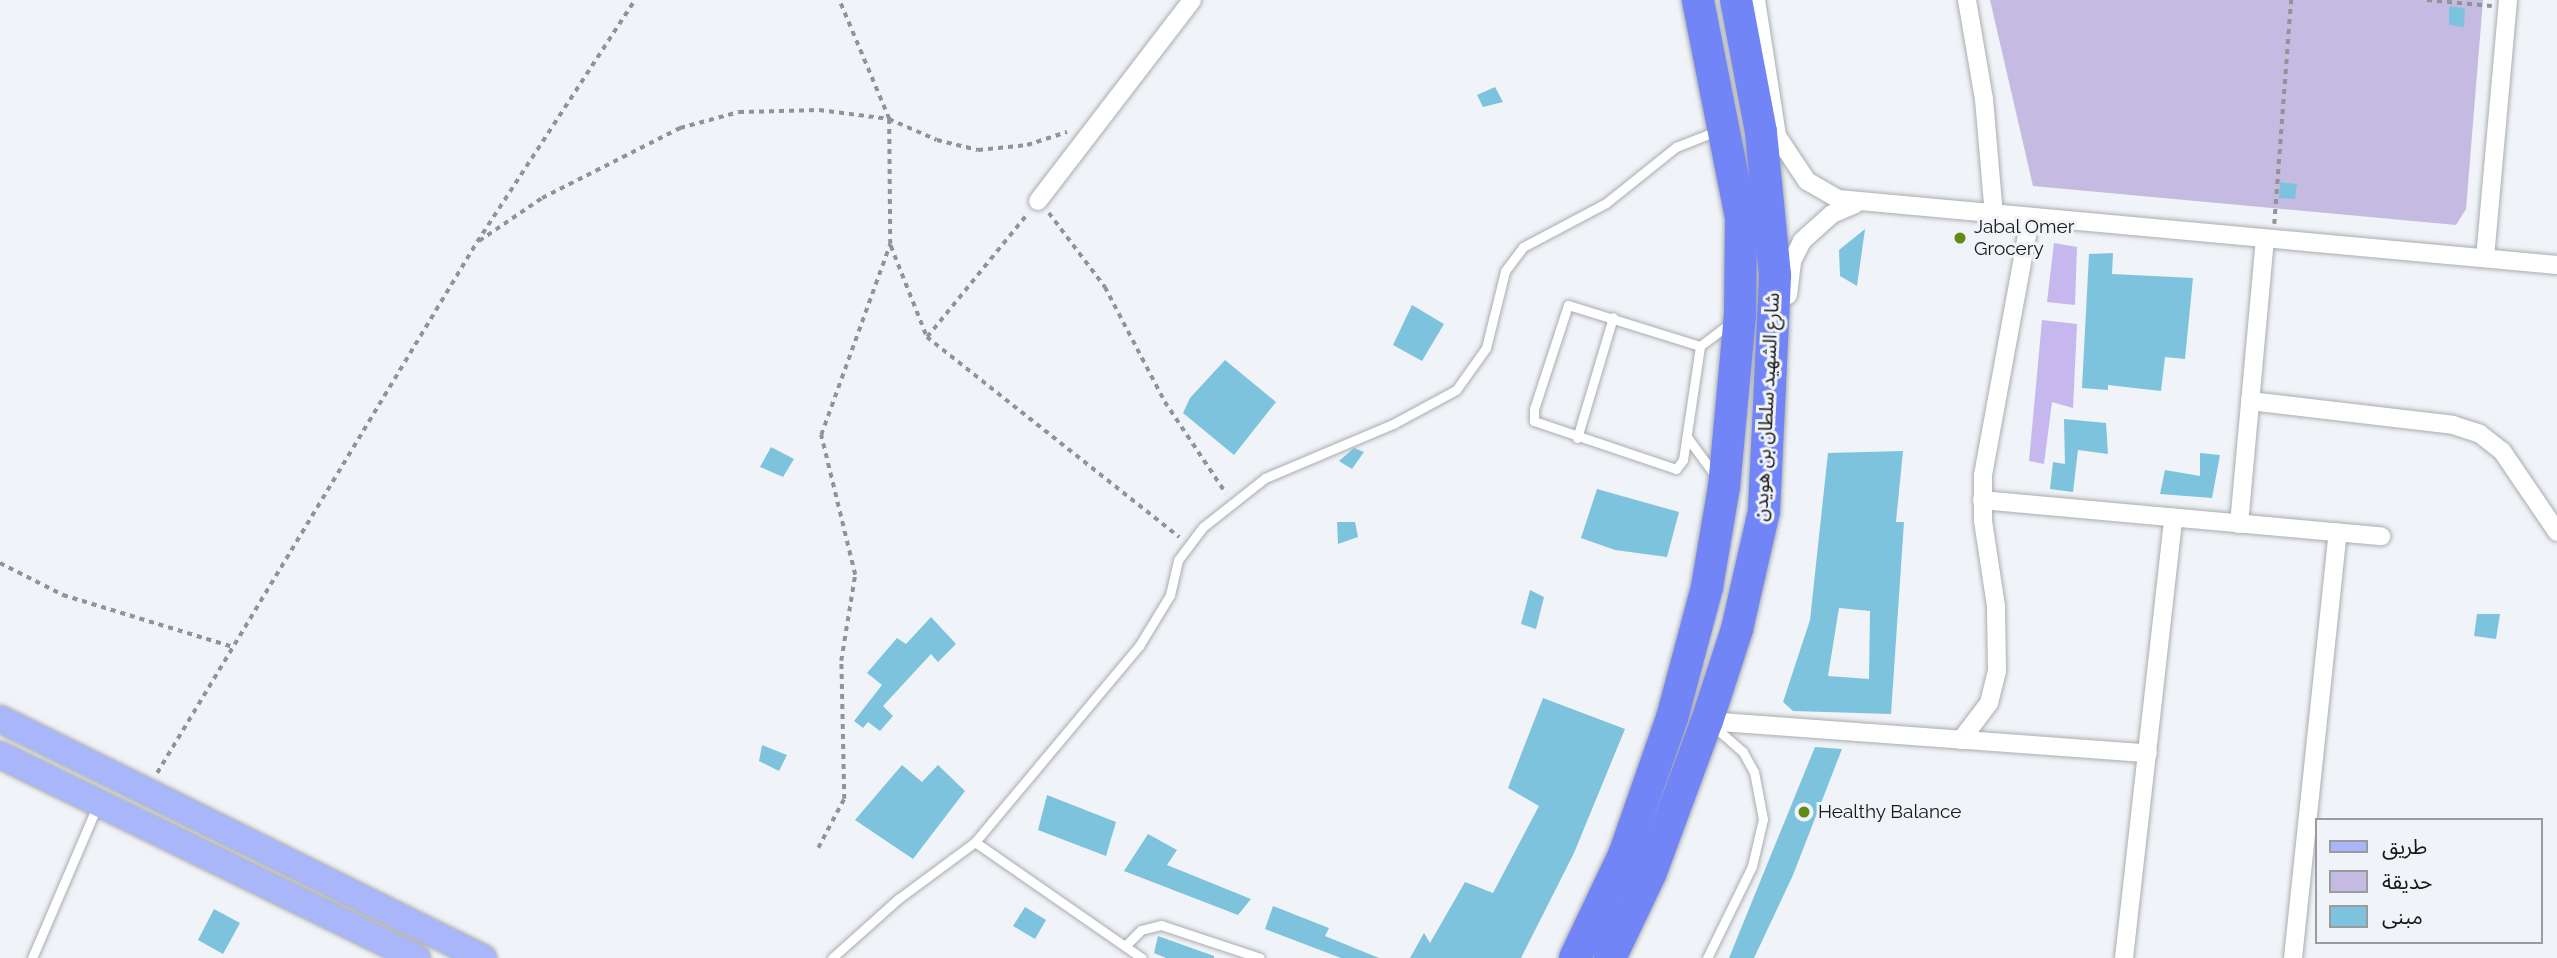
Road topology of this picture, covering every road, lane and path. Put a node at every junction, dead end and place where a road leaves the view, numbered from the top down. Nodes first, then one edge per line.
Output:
1 (635, 0) edge
2 (839, 0) edge
3 (1192, 0) edge
4 (1698, 0) edge
5 (1736, 0) edge
6 (1755, 0) edge
7 (1967, 0) edge
8 (2291, 0) edge
9 (2427, 0) edge
10 (2508, 4) edge
11 (1105, 116) junction
12 (889, 118) junction
13 (1727, 128) junction
14 (1038, 201) junction
15 (1855, 204) junction
16 (1994, 216) junction
17 (2030, 219) junction
18 (2269, 240) junction
19 (477, 242) junction
20 (890, 244) junction
21 (2486, 258) junction
22 (2557, 265) edge
23 (1740, 316) junction
24 (1613, 317) junction
25 (928, 337) junction
26 (1700, 346) junction
27 (1775, 352) junction
28 (2250, 401) junction
29 (1686, 437) junction
30 (1577, 438) junction
31 (1724, 487) junction
32 (1982, 500) junction
33 (1233, 503) junction
34 (2173, 518) junction
35 (2238, 524) junction
36 (2338, 532) junction
37 (2557, 532) edge
38 (2381, 536) dead end
39 (1189, 545) junction
40 (0, 563) edge
41 (1737, 629) junction
42 (233, 647) junction
43 (0, 719) edge
44 (1707, 721) junction
45 (1961, 740) junction
46 (2148, 753) junction
47 (0, 755) edge
48 (145, 792) junction
49 (98, 802) junction
50 (975, 842) junction
51 (818, 848) dead end
52 (1125, 946) junction
53 (32, 958) edge
54 (416, 958) edge
55 (483, 958) edge
56 (832, 958) edge
57 (1142, 958) edge
58 (1260, 958) edge
59 (1575, 958) edge
60 (1610, 958) edge
61 (1707, 958) edge
62 (2124, 958) edge
63 (2293, 958) edge

1 - 19 path
2 - 12 path
3 - 11 street
4 - 13 highway, شارع الشهيد سلطان بن هويدن
5 - 27 highway, شارع الشهيد سلطان بن هويدن
6 - 15 street
7 - 16 street
8 - 18 path
9 - 10 path
10 - 21 street
11 - 12 path
11 - 14 street
12 - 19 path
12 - 20 path
13 - 23 highway, شارع الشهيد سلطان بن هويدن
13 - 33 lane
14 - 25 path
14 - 33 path
15 - 16 street
15 - 27 street
16 - 17 street
17 - 18 street
17 - 32 street
18 - 21 street
18 - 28 street
19 - 42 path
20 - 25 path
20 - 51 path
21 - 22 street
23 - 26 lane
23 - 31 highway, شارع الشهيد سلطان بن هويدن
24 - 26 lane
24 - 30 lane
24 - 30 lane
25 - 39 path
26 - 29 lane
27 - 41 highway, شارع الشهيد سلطان بن هويدن
28 - 35 street
28 - 37 street
29 - 30 lane
29 - 31 lane
31 - 41 highway
31 - 59 highway, شارع الشهيد سلطان بن هويدن
32 - 34 street
32 - 45 street
33 - 39 lane
34 - 35 street
34 - 46 street
35 - 36 street
36 - 38 street
36 - 63 street
39 - 50 lane
40 - 42 path
41 - 44 highway, شارع الشهيد سلطان بن هويدن
42 - 48 path
43 - 48 main road
44 - 45 street
44 - 60 highway, شارع الشهيد سلطان بن هويدن
44 - 61 lane
45 - 46 street
46 - 62 street
47 - 49 main road
48 - 55 main road
49 - 53 lane
49 - 54 main road
50 - 52 lane
50 - 56 lane
52 - 57 lane
52 - 58 lane

